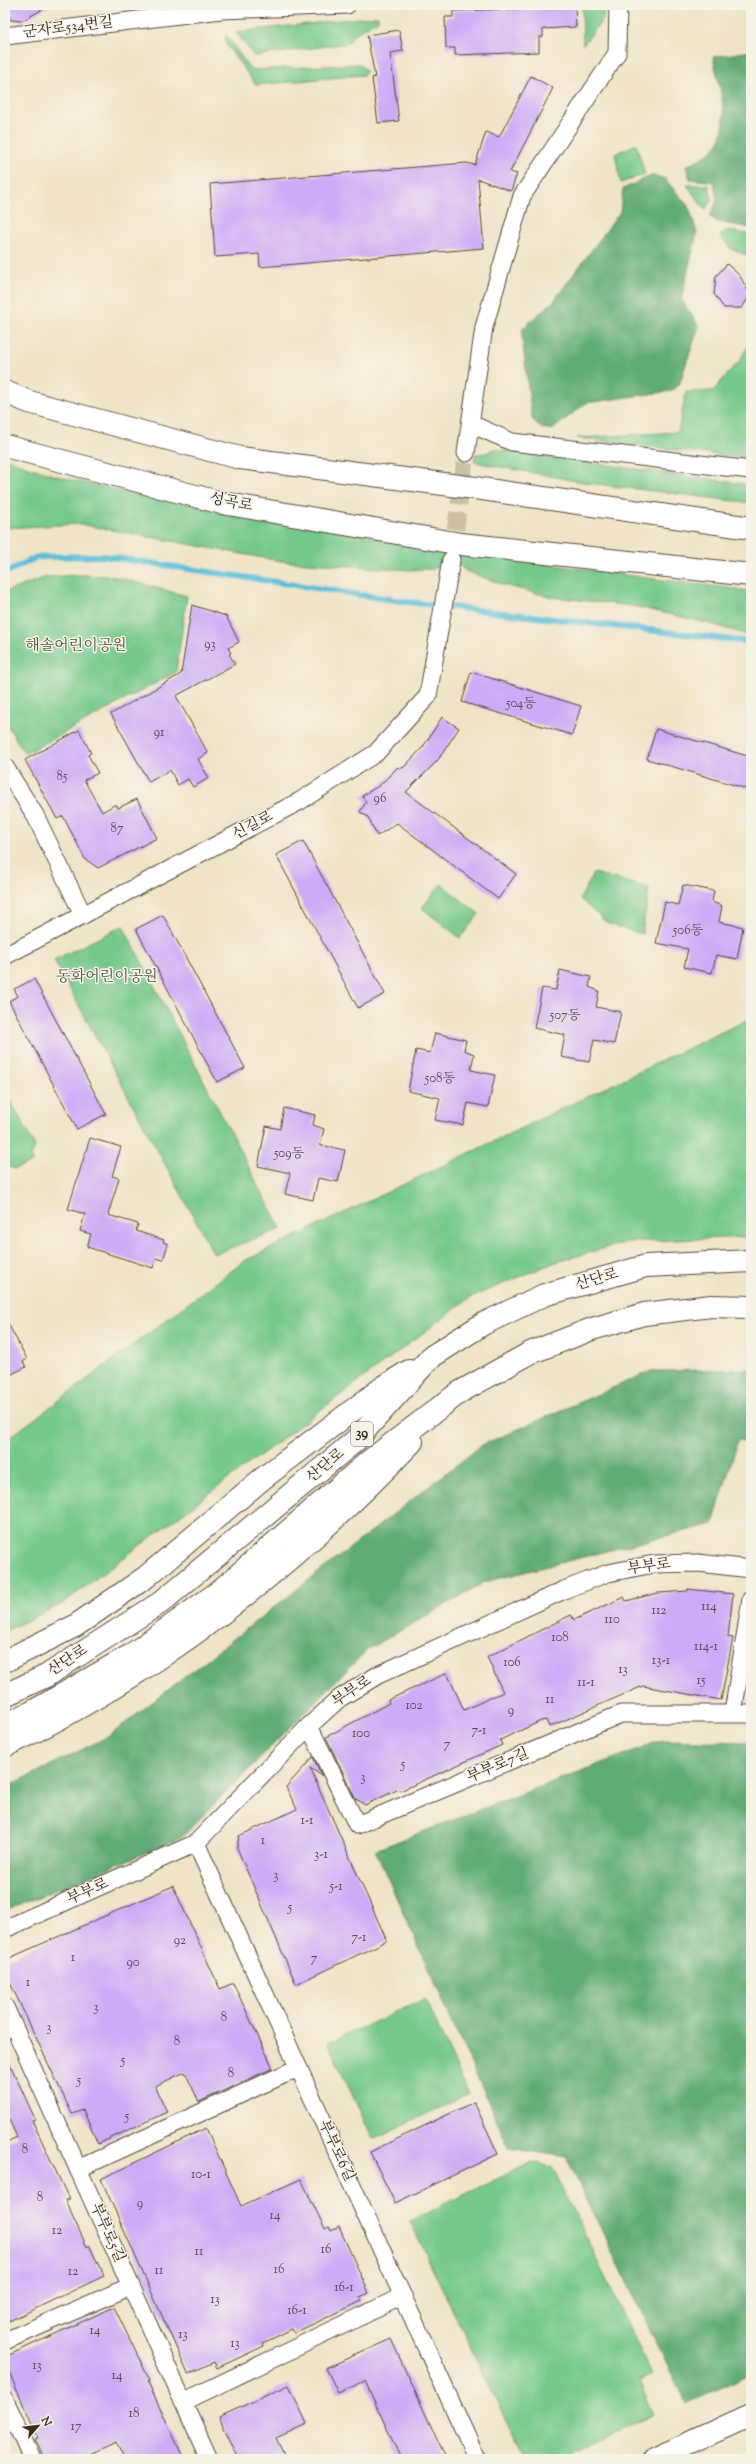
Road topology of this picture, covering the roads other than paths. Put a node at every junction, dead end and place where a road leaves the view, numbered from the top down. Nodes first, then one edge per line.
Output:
1 (346, 5) edge
2 (618, 5) edge
3 (5, 36) edge
4 (5, 392) edge
5 (471, 424) junction
6 (5, 446) edge
7 (466, 453) tunnel mouth
8 (751, 470) edge
9 (751, 528) edge
10 (456, 552) junction
11 (751, 575) edge
12 (5, 767) edge
13 (83, 915) junction
14 (5, 956) edge
15 (751, 1261) edge
16 (751, 1307) edge
17 (431, 1358) junction
18 (460, 1392) junction
19 (751, 1569) edge
20 (751, 1599) edge
21 (5, 1661) edge
22 (5, 1695) edge
23 (734, 1713) junction
24 (751, 1714) edge
25 (5, 1725) edge
26 (309, 1726) junction
27 (5, 1746) edge
28 (196, 1843) junction
29 (5, 1929) edge
30 (5, 2007) edge
31 (298, 2068) junction
32 (78, 2169) junction
33 (131, 2286) junction
34 (403, 2296) junction
35 (5, 2341) edge
36 (5, 2400) edge
37 (183, 2402) junction
38 (751, 2415) edge
39 (32, 2459) edge
40 (209, 2459) edge
41 (477, 2459) edge
42 (654, 2459) edge

1 - 3 street, 군자로534번길
2 - 5 street
4 - 9 main road
5 - 7 street
5 - 8 street
6 - 10 main road, 성곡로
10 - 11 main road, 성곡로
10 - 13 street, 신길로
12 - 13 street
13 - 14 street, 신길로
15 - 17 main road, 산단로 / 39
16 - 18 main road, 산단로 / 39
17 - 21 main road
17 - 22 main road, 산단로 / 39
18 - 25 main road, 산단로 / 39
18 - 27 main road
19 - 26 street, 부부로
20 - 23 street
23 - 24 street, 부부로7길
23 - 26 street, 부부로7길
26 - 28 street, 부부로
28 - 29 street, 부부로
28 - 31 street, 부부로6길
30 - 32 street, 부부로5길
31 - 32 street
31 - 34 street, 부부로6길
32 - 33 street, 부부로5길
33 - 35 street
33 - 37 street, 부부로5길
34 - 37 street
34 - 41 street, 부부로6길
36 - 39 street
37 - 40 street, 부부로5길
38 - 42 main road

